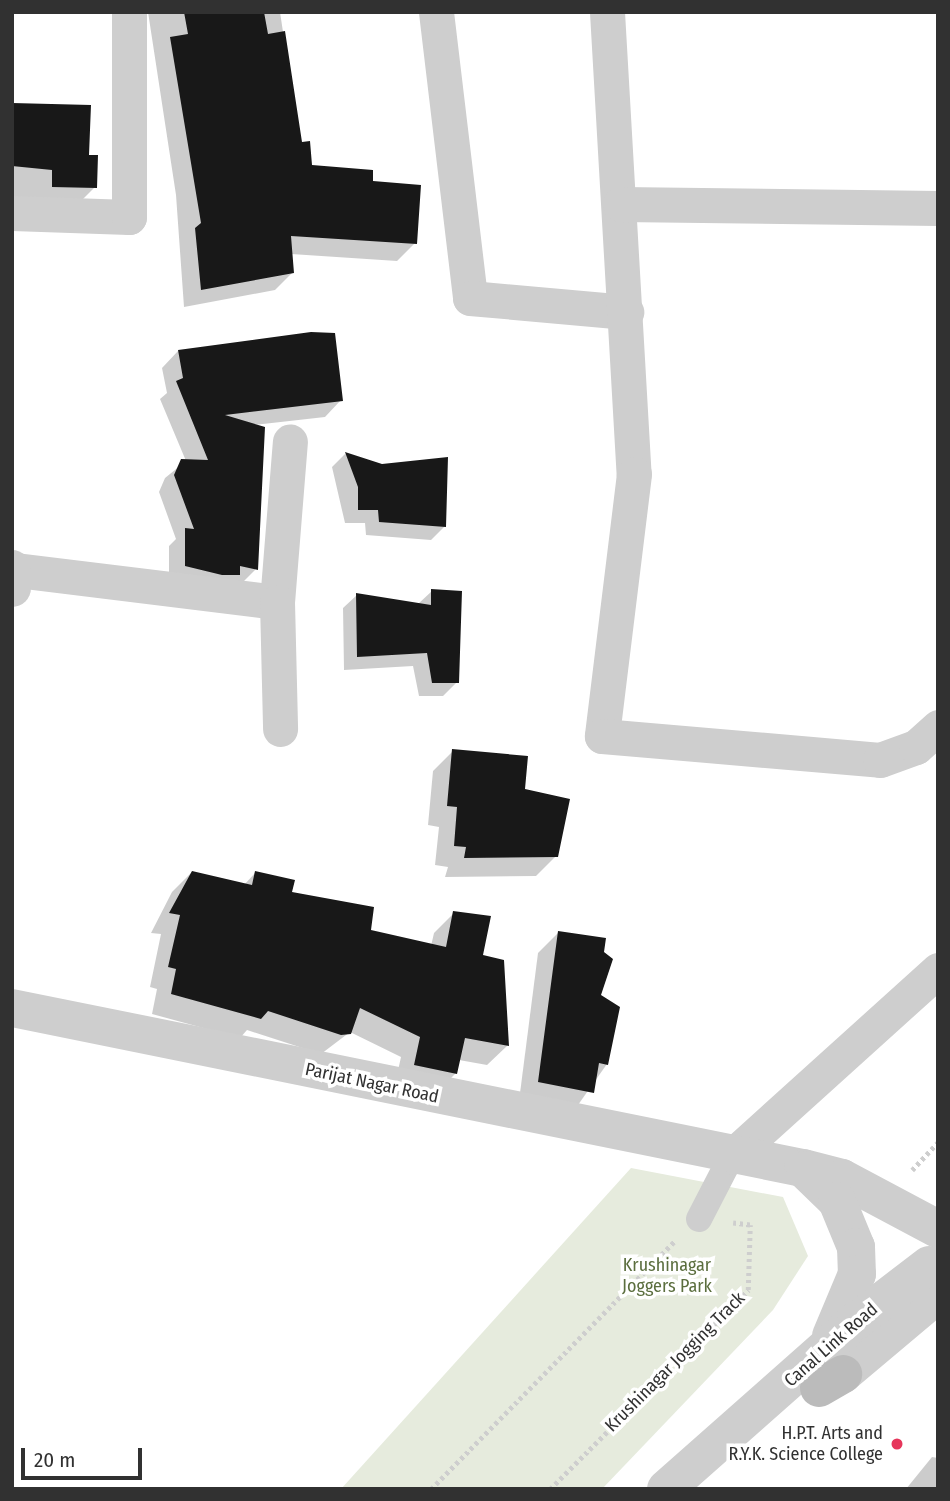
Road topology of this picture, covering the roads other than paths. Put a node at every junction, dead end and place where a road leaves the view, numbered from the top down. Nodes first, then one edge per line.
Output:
1 (129, 12) edge
2 (436, 12) edge
3 (607, 12) edge
4 (620, 204) junction
5 (938, 208) edge
6 (12, 213) edge
7 (625, 312) junction
8 (290, 442) dead end
9 (13, 576) edge
10 (277, 602) junction
11 (938, 727) edge
12 (280, 729) dead end
13 (938, 970) edge
14 (12, 1008) edge
15 (731, 1157) junction
16 (803, 1168) junction
17 (837, 1201) junction
18 (699, 1219) road end
19 (934, 1257) edge
20 (938, 1325) edge
21 (829, 1369) junction
22 (666, 1489) edge

1 - 6 street
2 - 7 street
3 - 4 street
4 - 5 street
4 - 7 street
7 - 11 street
8 - 10 street
9 - 10 street
10 - 12 street
13 - 15 street
14 - 15 street, Parijat Nagar Road
15 - 16 street, Parijat Nagar Road
15 - 18 street
16 - 17 street
16 - 19 street, Parijat Nagar Road
17 - 19 street
17 - 21 street
19 - 21 street
20 - 21 street, Canal Link Road
21 - 22 street, Canal Link Road

